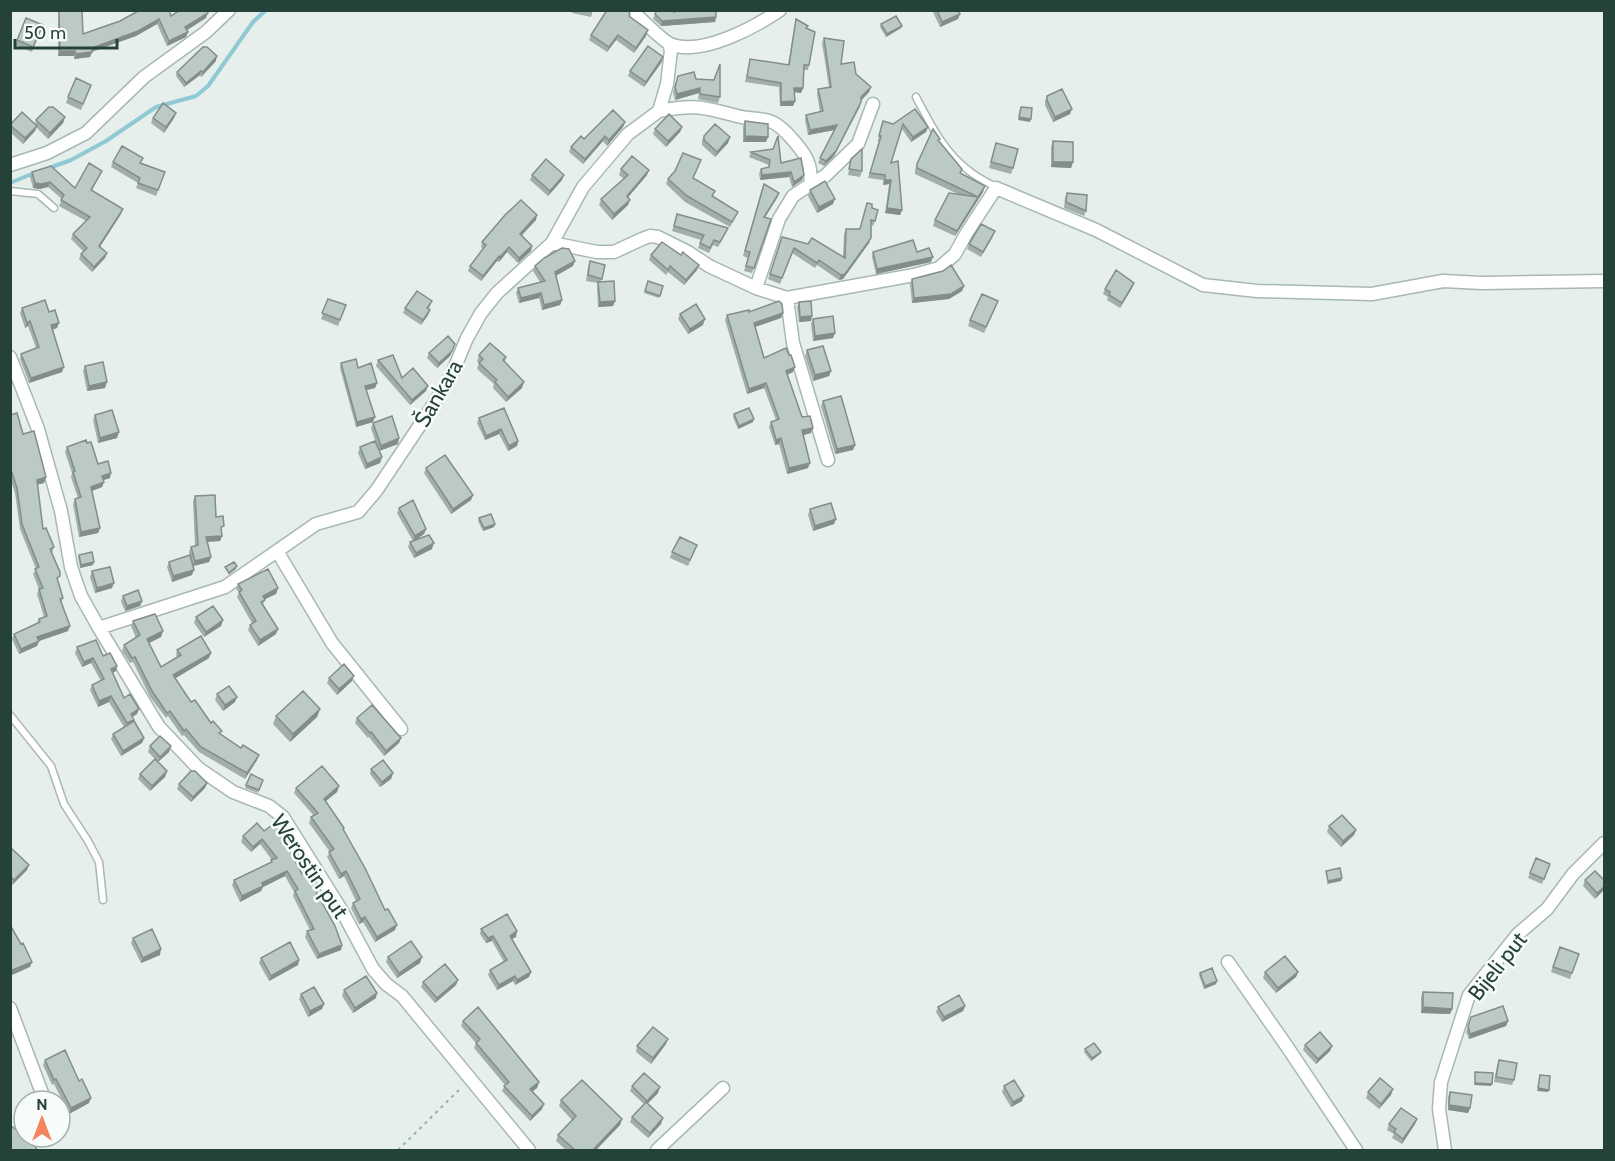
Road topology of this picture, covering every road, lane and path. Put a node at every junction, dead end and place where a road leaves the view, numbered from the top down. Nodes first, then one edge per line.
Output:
1 (229, 10) edge
2 (631, 10) edge
3 (780, 10) edge
4 (669, 44) junction
5 (916, 97) dead end
6 (873, 104) dead end
7 (658, 111) junction
8 (10, 165) edge
9 (811, 184) junction
10 (996, 188) junction
11 (10, 191) edge
12 (54, 208) dead end
13 (552, 243) junction
14 (1605, 281) edge
15 (756, 288) junction
16 (787, 298) junction
17 (10, 357) edge
18 (828, 460) dead end
19 (277, 551) junction
20 (99, 628) junction
21 (10, 715) edge
22 (401, 729) dead end
23 (1605, 843) edge
24 (103, 900) dead end
25 (1228, 962) dead end
26 (10, 1008) edge
27 (471, 1078) junction
28 (723, 1088) dead end
29 (40, 1089) edge
30 (398, 1150) edge
31 (529, 1150) edge
32 (657, 1150) edge
33 (1356, 1150) edge
34 (1445, 1150) edge

1 - 8 street
2 - 4 street
3 - 4 street
4 - 7 street
5 - 10 lane
6 - 9 street
7 - 9 street
7 - 13 street, Šankara
9 - 15 street
10 - 14 street
10 - 16 street
11 - 12 lane
13 - 15 street
13 - 19 street, Šankara
15 - 16 street
16 - 18 street
17 - 20 street, Werostin put
19 - 20 street, Šankara
19 - 22 street
20 - 27 street, Werostin put
21 - 24 lane
23 - 34 street, Bijeli put
25 - 33 street
26 - 29 street
27 - 30 path
27 - 31 street, Werostin put
28 - 32 street

